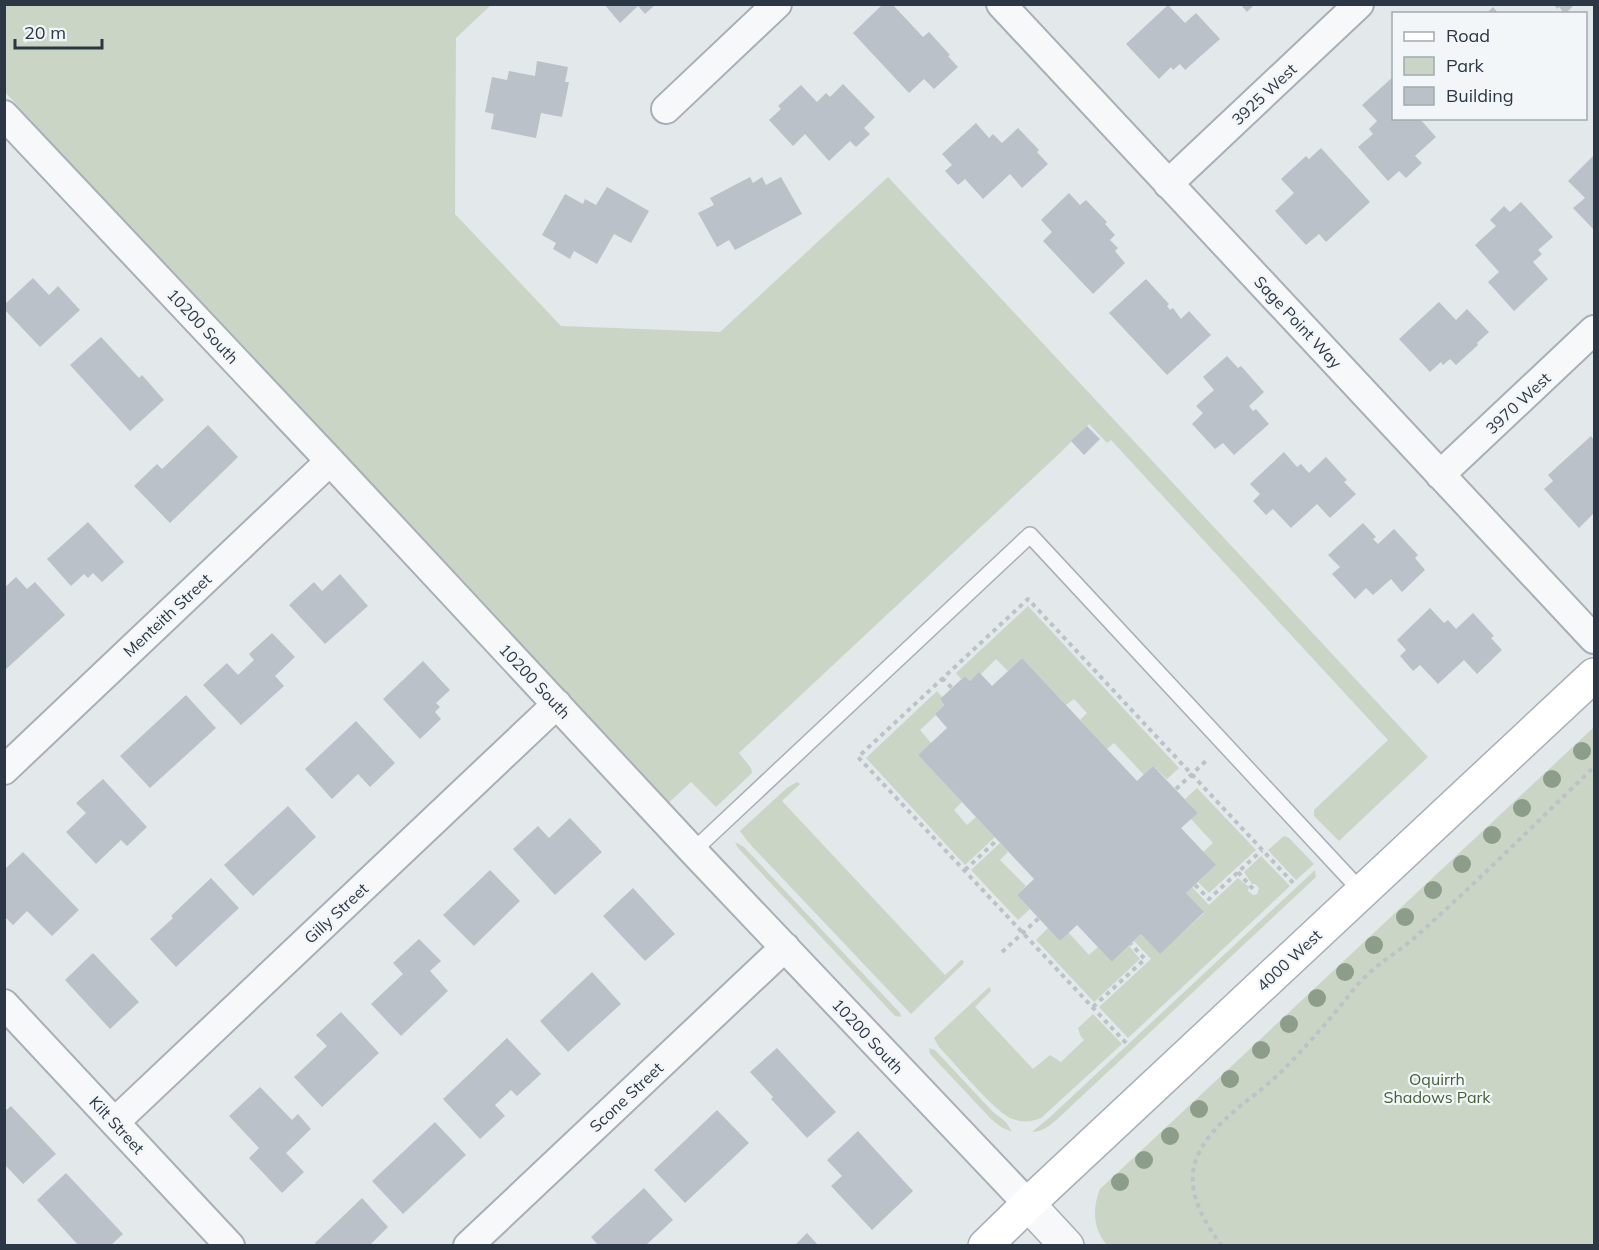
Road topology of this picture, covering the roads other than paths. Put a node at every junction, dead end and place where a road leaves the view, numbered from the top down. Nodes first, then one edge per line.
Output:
1 (777, 4) edge
2 (1001, 4) edge
3 (1359, 4) edge
4 (666, 109) dead end
5 (4, 115) edge
6 (1168, 184) junction
7 (1594, 330) edge
8 (330, 461) junction
9 (1440, 475) junction
10 (1594, 639) edge
11 (1594, 675) edge
12 (557, 704) junction
13 (4, 770) edge
14 (693, 852) junction
15 (1362, 892) junction
16 (785, 947) junction
17 (4, 1004) edge
18 (115, 1122) junction
19 (1028, 1203) junction
20 (230, 1245) edge
21 (468, 1245) edge
22 (985, 1245) edge
23 (1067, 1245) edge

1 - 4 street
2 - 6 street, Sage Point Way
3 - 6 street, 3925 West
5 - 8 street, 10200 South
6 - 9 street, Sage Point Way
7 - 9 street, 3970 West
8 - 12 street, 10200 South
8 - 13 street, Menteith Street
9 - 10 street, Sage Point Way
11 - 15 main road, 4000 West
12 - 14 street, 10200 South
12 - 18 street, Gilly Street
14 - 15 lane
14 - 16 street, 10200 South
15 - 19 main road, 4000 West
16 - 19 street, 10200 South
16 - 21 street, Scone Street
17 - 18 street, Kilt Street
18 - 20 street, Kilt Street
19 - 22 main road, 4000 West
19 - 23 street, 10200 South

